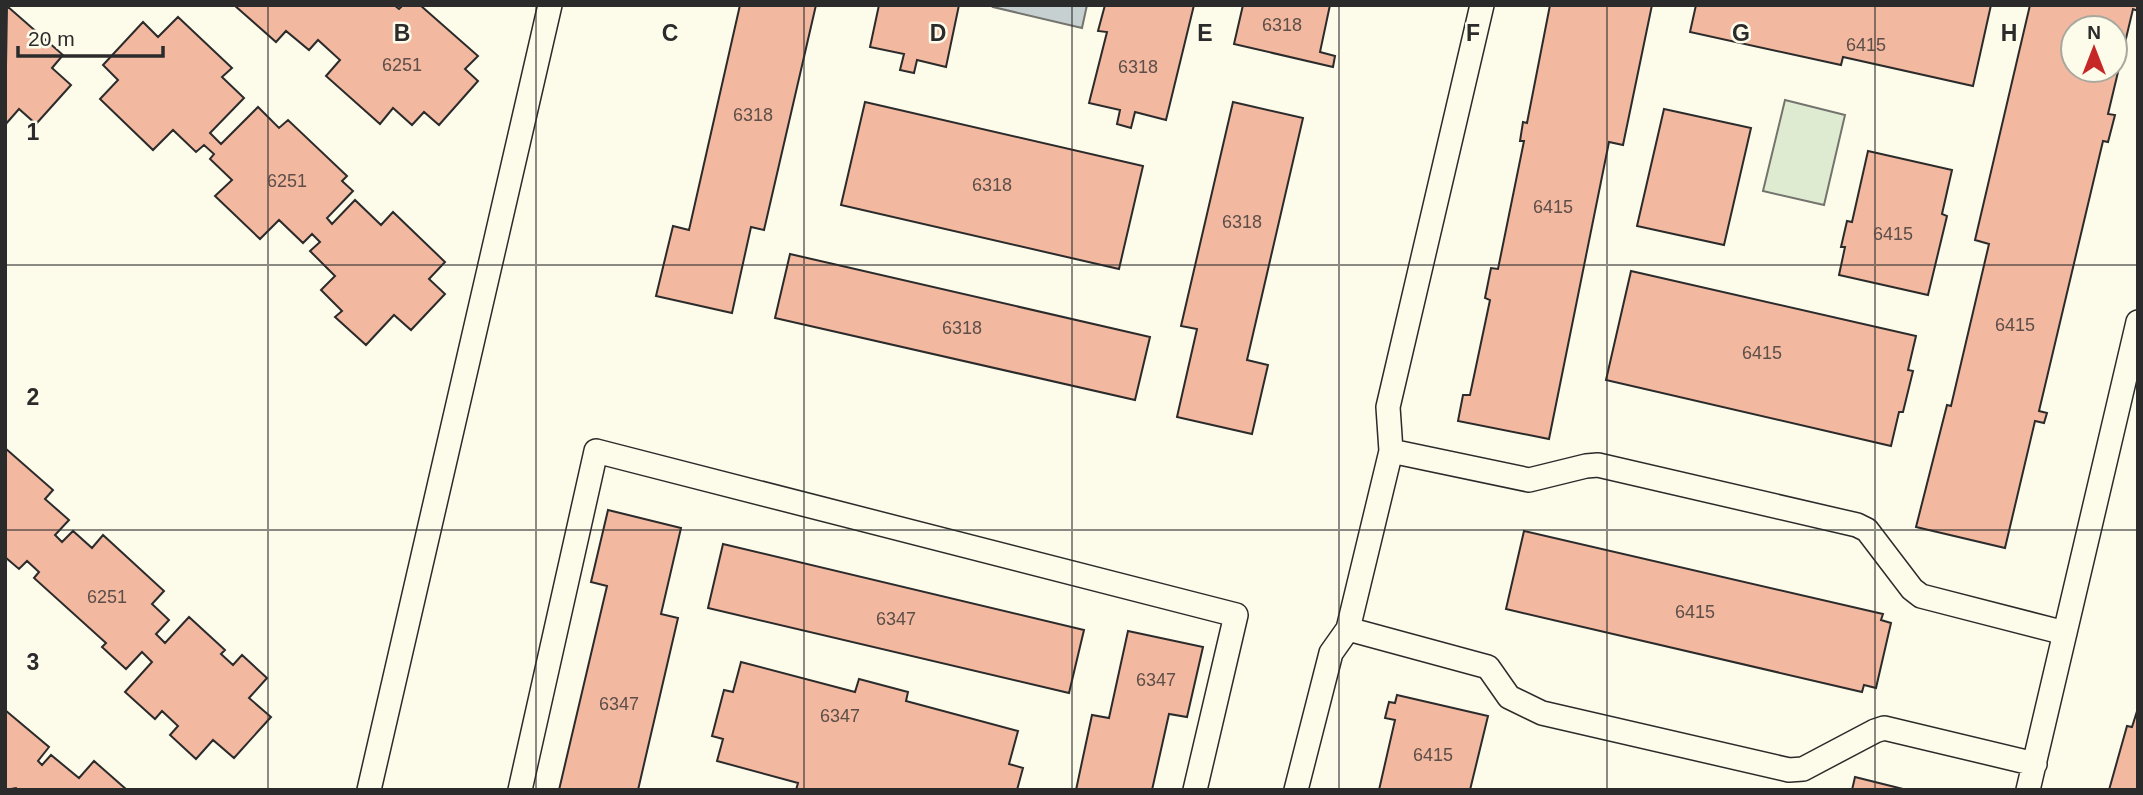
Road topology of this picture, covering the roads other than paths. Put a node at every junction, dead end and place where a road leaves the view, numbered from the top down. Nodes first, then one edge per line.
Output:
1 (550, 5) edge
2 (1482, 5) edge
3 (2138, 322) edge
4 (1391, 450) junction
5 (1348, 629) junction
6 (2065, 633) junction
7 (2035, 764) junction
8 (369, 790) edge
9 (520, 790) edge
10 (1195, 790) edge
11 (1296, 790) edge
12 (2028, 790) edge

1 - 8 lane
2 - 4 lane
3 - 6 lane
4 - 5 lane
4 - 6 lane
5 - 7 lane
5 - 11 lane
6 - 7 lane
7 - 12 lane
9 - 10 lane

